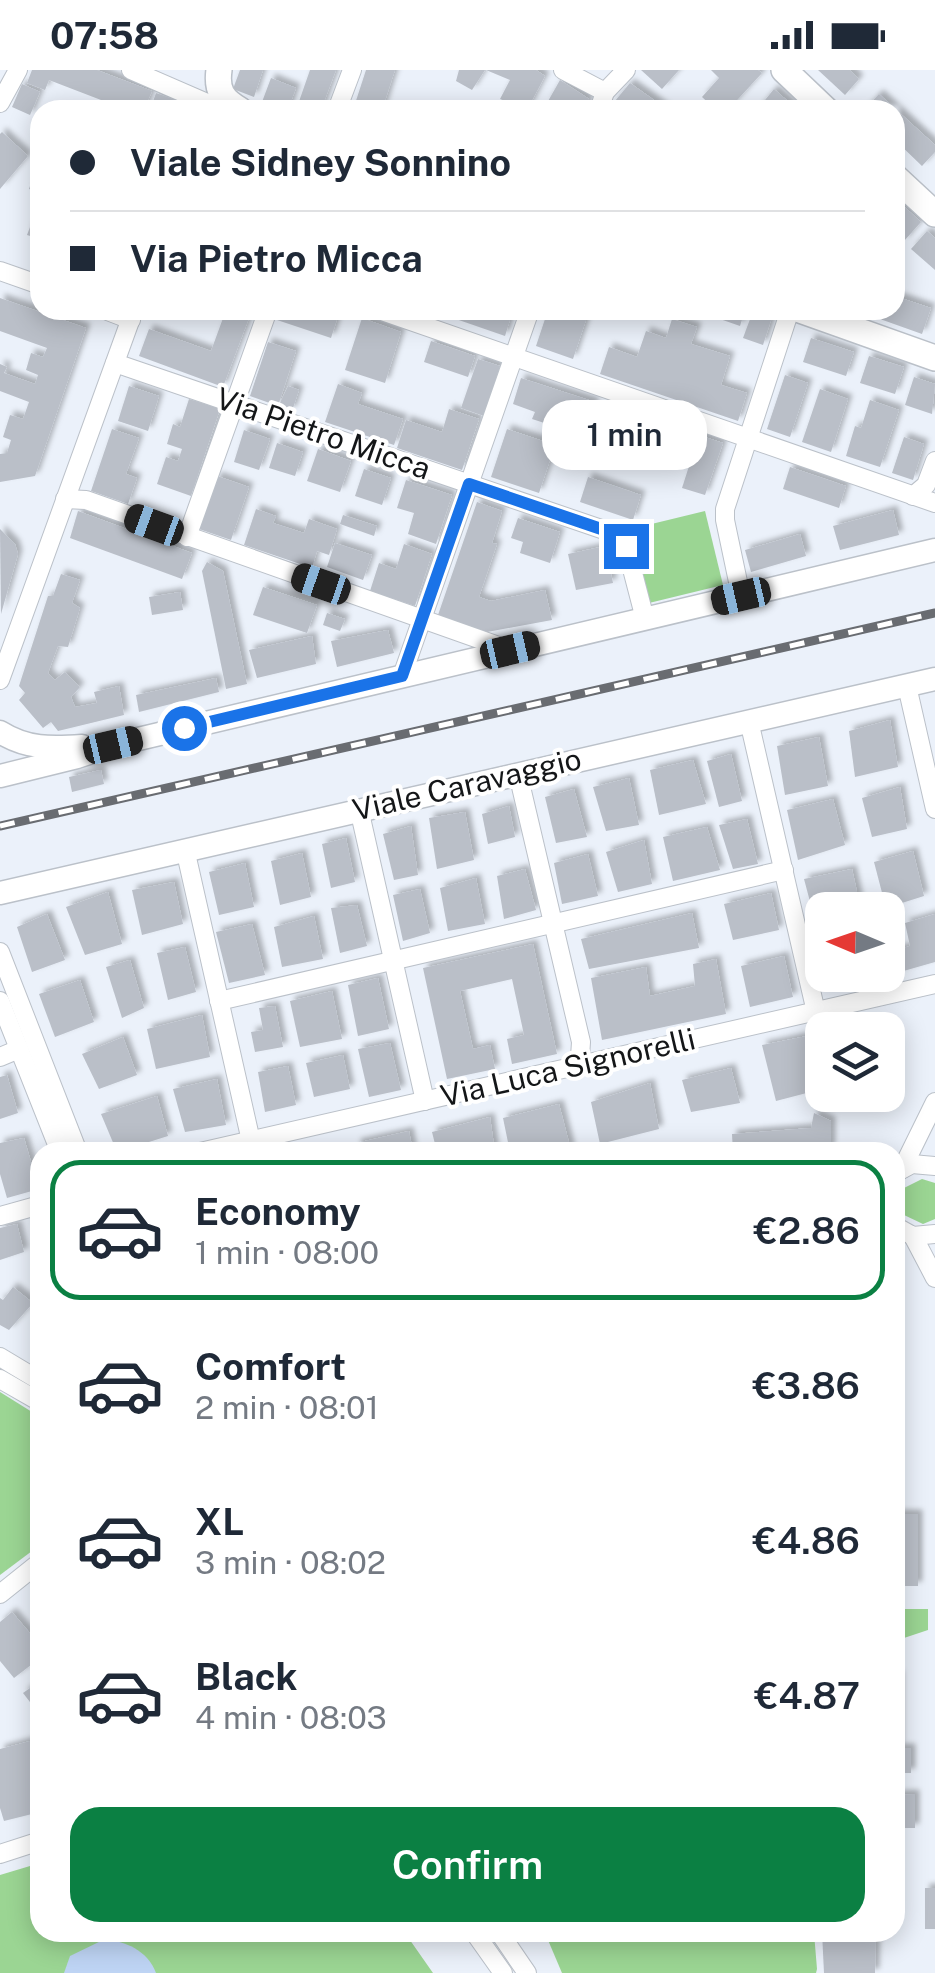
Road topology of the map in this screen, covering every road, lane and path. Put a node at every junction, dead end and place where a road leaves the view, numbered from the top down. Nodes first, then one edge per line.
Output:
1 (18, 70) edge
2 (131, 70) edge
3 (219, 70) edge
4 (352, 70) edge
5 (563, 70) edge
6 (626, 70) edge
7 (784, 70) edge
8 (199, 100) edge
9 (227, 100) edge
10 (341, 100) edge
11 (601, 100) edge
12 (603, 100) edge
13 (816, 100) edge
14 (0, 103) edge
15 (905, 186) edge
16 (935, 214) edge
17 (0, 271) edge
18 (30, 282) edge
19 (130, 320) edge
20 (265, 320) edge
21 (408, 320) edge
22 (527, 320) edge
23 (787, 320) edge
24 (828, 320) edge
25 (514, 357) junction
26 (935, 358) edge
27 (115, 362) junction
28 (236, 405) junction
29 (748, 438) junction
30 (935, 461) edge
31 (469, 484) junction
32 (913, 496) junction
33 (66, 499) junction
34 (935, 503) edge
35 (187, 537) junction
36 (935, 550) edge
37 (741, 596) junction
38 (422, 619) junction
39 (645, 619) junction
40 (510, 650) junction
41 (4, 664) edge
42 (402, 676) junction
43 (935, 679) edge
44 (0, 680) edge
45 (907, 686) junction
46 (750, 721) junction
47 (0, 732) edge
48 (113, 745) junction
49 (518, 774) junction
50 (0, 776) edge
51 (359, 809) junction
52 (935, 809) edge
53 (185, 850) junction
54 (784, 870) junction
55 (0, 894) edge
56 (554, 923) junction
57 (0, 952) edge
58 (393, 960) junction
59 (935, 984) edge
60 (0, 1001) edge
61 (219, 1001) junction
62 (816, 1012) joint
63 (805, 1014) edge
64 (20, 1049) junction
65 (0, 1057) edge
66 (574, 1067) junction
67 (425, 1101) junction
68 (935, 1102) edge
69 (251, 1141) junction
70 (56, 1142) edge
71 (74, 1142) edge
72 (246, 1142) edge
73 (905, 1159) edge
74 (935, 1166) edge
75 (905, 1170) edge
76 (30, 1208) edge
77 (0, 1216) edge
78 (905, 1234) edge
79 (935, 1234) edge
80 (905, 1237) edge
81 (935, 1278) edge
82 (0, 1357) edge
83 (30, 1375) edge
84 (0, 1379) edge
85 (30, 1396) edge
86 (30, 1570) edge
87 (0, 1594) edge
88 (30, 1845) edge
89 (0, 1854) edge
90 (481, 1942) edge
91 (506, 1942) edge
92 (502, 1973) edge
93 (527, 1973) edge

1 - 14 street
2 - 8 street
3 - 9 main road
4 - 10 street
5 - 11 street
6 - 12 street
7 - 13 main road
15 - 16 main road
17 - 18 street
19 - 27 street
20 - 28 street
21 - 25 street
22 - 25 street
23 - 29 street
24 - 26 main road
25 - 29 street
25 - 31 street
27 - 28 street, Via Pietro Micca
27 - 33 street
28 - 31 street, Via Pietro Micca
28 - 35 street
29 - 32 street
29 - 37 street
30 - 32 street
31 - 38 street
31 - 39 street, Via Pietro Micca
32 - 34 street
33 - 35 street
33 - 41 street
35 - 38 street
36 - 37 street
37 - 39 street
38 - 40 street
38 - 42 street
39 - 40 street
40 - 42 street
41 - 44 street
42 - 48 street
43 - 45 street, Viale Caravaggio
45 - 46 street, Viale Caravaggio
45 - 52 street
46 - 49 street, Viale Caravaggio
46 - 54 street
47 - 48 street
48 - 50 street
49 - 51 street, Viale Caravaggio
49 - 56 street
51 - 53 street, Viale Caravaggio
51 - 58 street
53 - 55 street, Viale Caravaggio
53 - 61 street
54 - 56 street
54 - 62 street
56 - 58 street
56 - 66 street
57 - 71 street
58 - 61 street
58 - 67 street
59 - 62 street, Via Luca Signorelli
60 - 64 street
61 - 69 street
63 - 66 street, Via Luca Signorelli
64 - 65 street
64 - 70 street
66 - 67 street, Via Luca Signorelli
67 - 69 street, Via Luca Signorelli
68 - 73 street
69 - 72 street, Via Luca Signorelli
74 - 75 street
76 - 77 street
78 - 79 street
80 - 81 street
82 - 83 street
84 - 85 street
86 - 87 street
88 - 89 street
90 - 92 street
91 - 93 street

